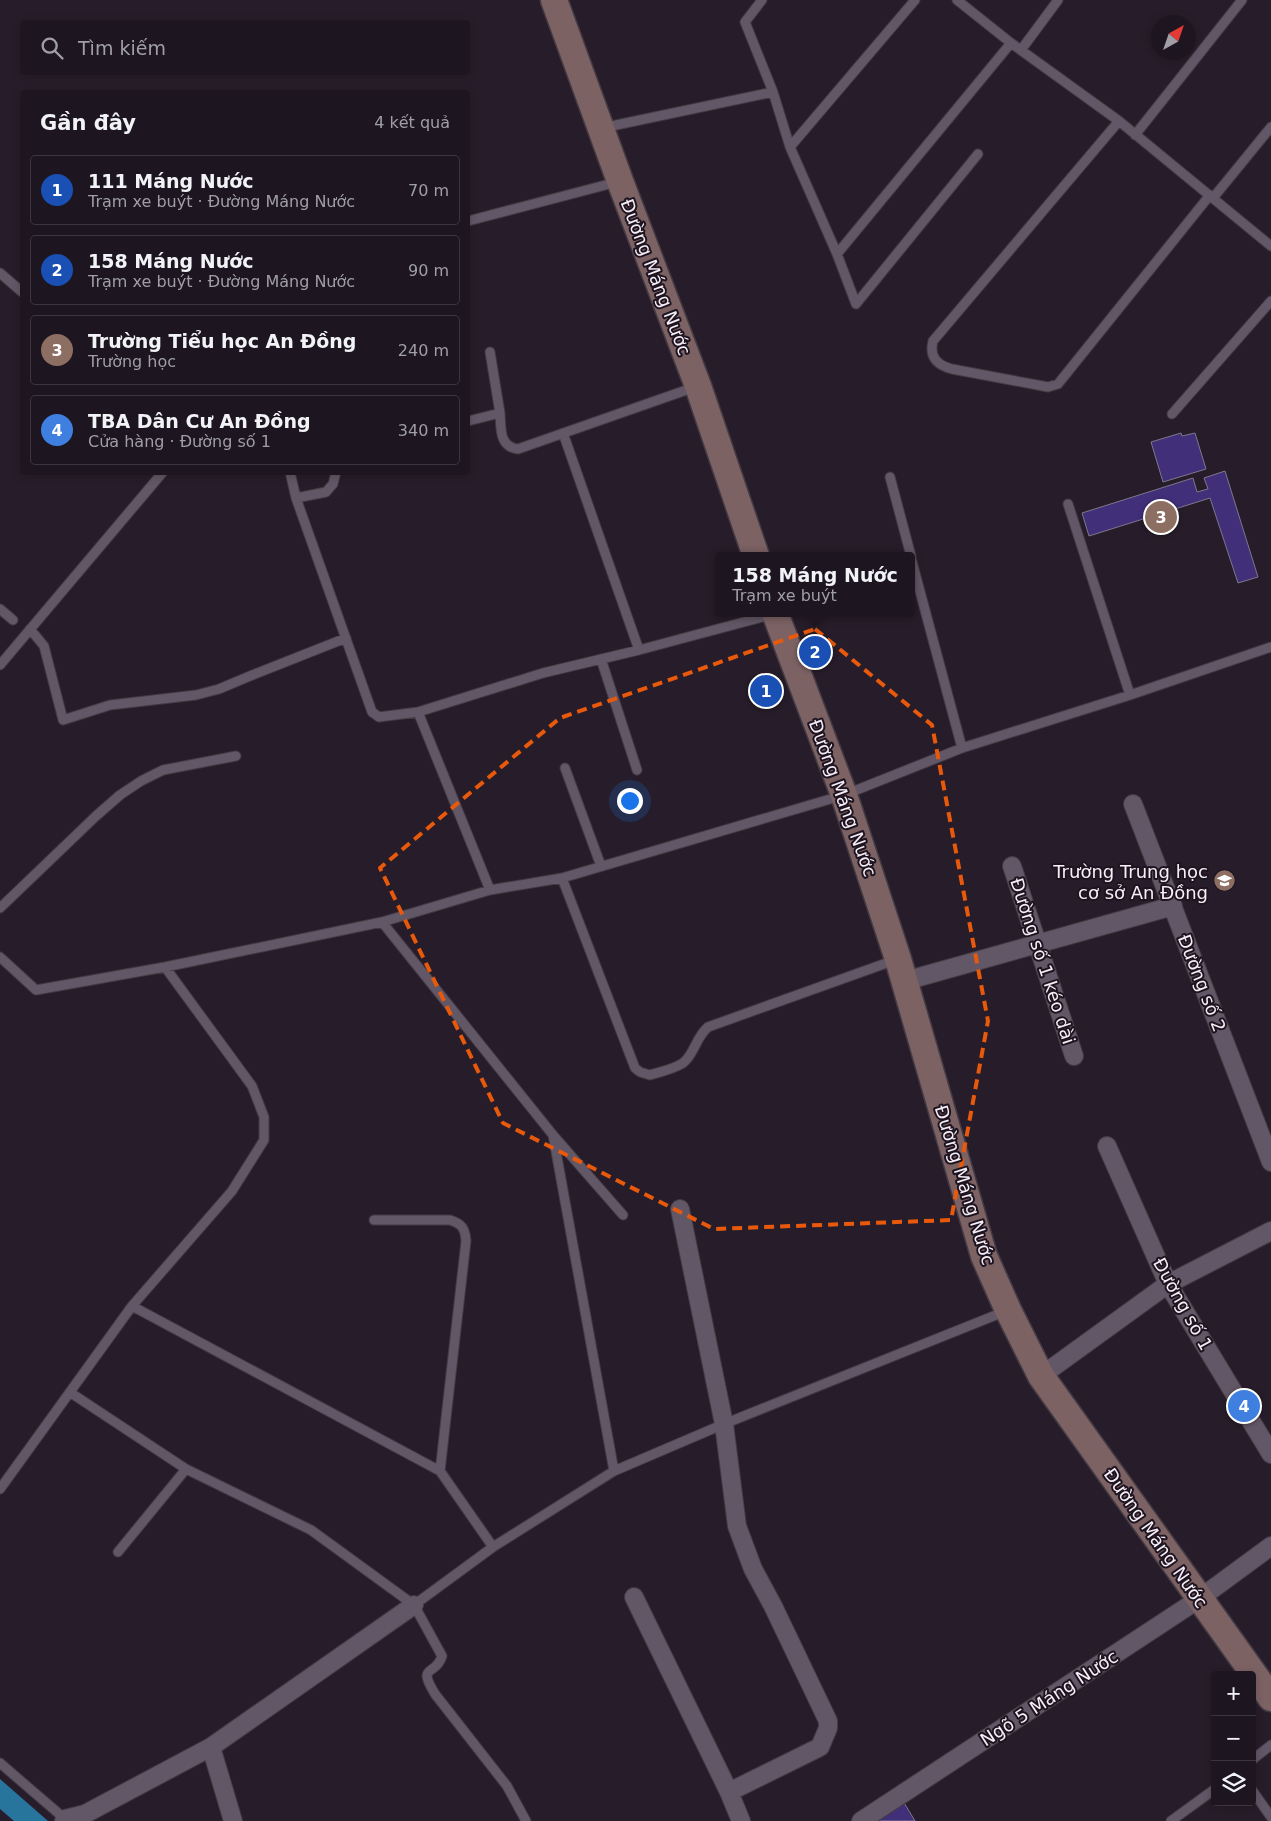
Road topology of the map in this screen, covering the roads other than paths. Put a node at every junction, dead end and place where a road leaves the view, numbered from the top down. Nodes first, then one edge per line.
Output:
1 (554, 0) edge
2 (762, 0) edge
3 (915, 0) edge
4 (957, 0) edge
5 (1058, 0) edge
6 (1242, 0) edge
7 (1010, 43) junction
8 (1020, 50) junction
9 (773, 92) junction
10 (1119, 121) junction
11 (1271, 127) edge
12 (602, 128) junction
13 (1135, 135) junction
14 (790, 147) junction
15 (978, 154) dead end
16 (620, 181) junction
17 (1212, 196) junction
18 (470, 220) edge
19 (1271, 246) edge
20 (837, 254) junction
21 (0, 273) edge
22 (20, 290) edge
23 (1271, 301) edge
24 (490, 352) dead end
25 (698, 386) junction
26 (500, 413) junction
27 (1172, 414) dead end
28 (470, 420) edge
29 (563, 433) junction
30 (160, 475) edge
31 (291, 475) edge
32 (335, 475) edge
33 (890, 477) dead end
34 (296, 498) junction
35 (1068, 504) dead end
36 (755, 552) edge
37 (910, 552) edge
38 (915, 572) edge
39 (0, 609) edge
40 (764, 617) edge
41 (776, 617) edge
42 (13, 620) dead end
43 (30, 629) junction
44 (346, 638) junction
45 (1271, 647) edge
46 (640, 650) junction
47 (601, 659) junction
48 (0, 665) edge
49 (1130, 695) junction
50 (418, 712) junction
51 (962, 748) junction
52 (236, 756) dead end
53 (565, 768) dead end
54 (637, 770) dead end
55 (844, 795) junction
56 (1133, 804) dead end
57 (601, 866) junction
58 (1012, 866) dead end
59 (562, 878) junction
60 (490, 890) junction
61 (1173, 906) junction
62 (0, 908) edge
63 (382, 922) junction
64 (1037, 944) junction
65 (0, 957) edge
66 (165, 967) junction
67 (902, 970) junction
68 (1074, 1056) dead end
69 (552, 1135) junction
70 (1107, 1146) dead end
71 (1271, 1162) edge
72 (680, 1209) dead end
73 (624, 1215) dead end
74 (374, 1220) dead end
75 (1271, 1231) edge
76 (1168, 1284) junction
77 (132, 1306) junction
78 (1008, 1310) junction
79 (1042, 1376) junction
80 (71, 1393) junction
81 (724, 1424) junction
82 (1271, 1454) edge
83 (186, 1468) junction
84 (440, 1471) junction
85 (614, 1471) junction
86 (0, 1489) edge
87 (1271, 1546) edge
88 (493, 1547) junction
89 (118, 1552) dead end
90 (634, 1597) dead end
91 (1199, 1598) junction
92 (414, 1605) junction
93 (1271, 1698) edge
94 (1271, 1745) edge
95 (211, 1747) junction
96 (1256, 1757) edge
97 (0, 1763) edge
98 (729, 1792) junction
99 (1211, 1792) edge
100 (1256, 1796) edge
101 (1271, 1817) edge
102 (64, 1820) edge
103 (233, 1821) edge
104 (526, 1821) edge
105 (741, 1821) edge
106 (861, 1821) edge
107 (1171, 1821) edge

1 - 12 main road, Đường Máng Nước
2 - 9 lane
3 - 14 lane
4 - 7 lane
5 - 8 lane
6 - 13 lane
7 - 8 lane
7 - 20 lane
8 - 10 lane
9 - 12 lane
9 - 14 lane
10 - 13 lane
10 - 17 lane
11 - 17 lane
12 - 16 main road, Đường Máng Nước
13 - 17 lane
14 - 20 lane
15 - 20 lane
16 - 18 lane
16 - 25 main road, Đường Máng Nước
17 - 19 lane
21 - 22 lane
23 - 27 lane
24 - 26 lane
25 - 29 lane
25 - 36 main road, Đường Máng Nước
26 - 28 lane
26 - 29 lane
29 - 46 lane
30 - 43 lane
31 - 34 lane
32 - 34 lane
33 - 37 lane
34 - 44 lane
35 - 49 lane
38 - 51 lane
39 - 42 lane
40 - 46 lane
41 - 55 main road, Đường Máng Nước
43 - 44 lane
43 - 48 lane
44 - 50 lane
45 - 49 lane
46 - 47 lane
47 - 50 lane
47 - 54 lane
49 - 51 lane
50 - 60 lane
51 - 55 lane
52 - 62 lane
53 - 57 lane
55 - 57 lane
55 - 67 main road, Đường Máng Nước
56 - 61 street, Đường số 2
57 - 59 lane
58 - 64 street, Đường số 1 kéo dài
59 - 60 lane
59 - 67 lane
60 - 63 lane
61 - 64 street
61 - 71 street, Đường số 2
63 - 66 lane
63 - 69 lane
64 - 67 street
64 - 68 street, Đường số 1 kéo dài
65 - 66 lane
66 - 77 lane
67 - 78 main road, Đường Máng Nước
69 - 73 lane
69 - 85 lane
70 - 76 street, Đường số 1
72 - 81 street
74 - 84 lane
75 - 76 street
76 - 79 street
76 - 82 street, Đường số 1
77 - 80 lane
77 - 84 lane
78 - 79 main road, Đường Máng Nước
78 - 81 lane
79 - 91 main road, Đường Máng Nước
80 - 83 lane
80 - 86 lane
81 - 85 lane
81 - 98 street
83 - 89 lane
83 - 92 lane
84 - 88 lane
85 - 88 lane
87 - 91 street, Ngõ 5 Máng Nước
88 - 92 lane
90 - 98 street
91 - 93 main road, Đường Máng Nước
91 - 106 street, Ngõ 5 Máng Nước
92 - 95 street
92 - 104 lane
94 - 96 lane
95 - 102 street
95 - 103 street
97 - 102 lane
98 - 105 street
99 - 107 lane
100 - 101 lane

